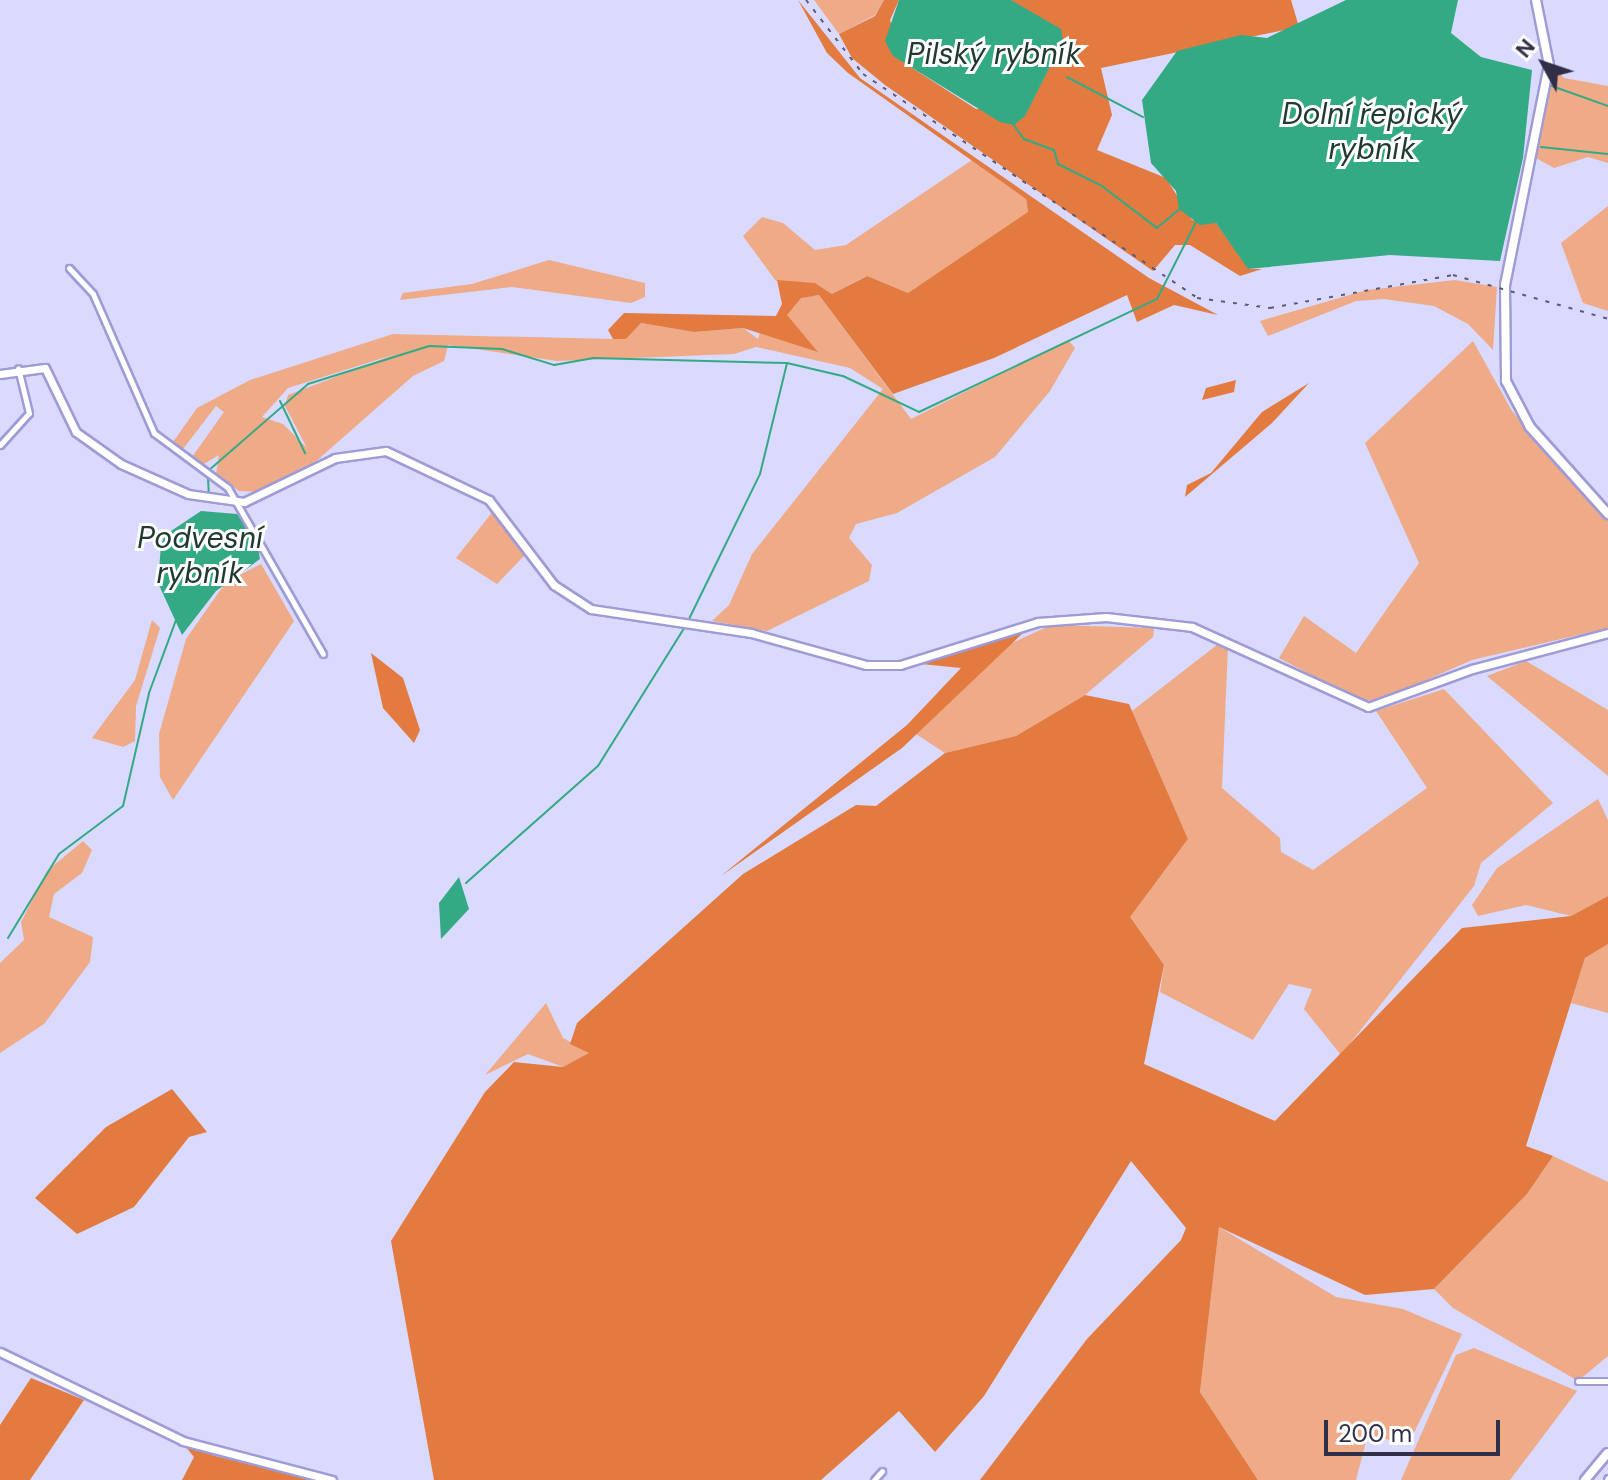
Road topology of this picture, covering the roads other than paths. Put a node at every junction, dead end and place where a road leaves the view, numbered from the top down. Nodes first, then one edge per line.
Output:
1 (1536, 0) edge
2 (69, 268) dead end
3 (18, 368) junction
4 (0, 374) edge
5 (0, 445) edge
6 (238, 502) junction
7 (1608, 514) edge
8 (1608, 633) edge
9 (323, 654) dead end
10 (0, 1352) edge
11 (1578, 1381) dead end
12 (1608, 1381) edge
13 (1608, 1453) edge
14 (882, 1471) dead end
15 (332, 1480) edge
16 (874, 1480) edge
17 (1585, 1480) edge

1 - 7 main road
2 - 6 street
3 - 4 street
3 - 5 street
3 - 6 street
6 - 8 street
6 - 9 street
10 - 15 street
11 - 12 street
13 - 17 main road
14 - 16 street

